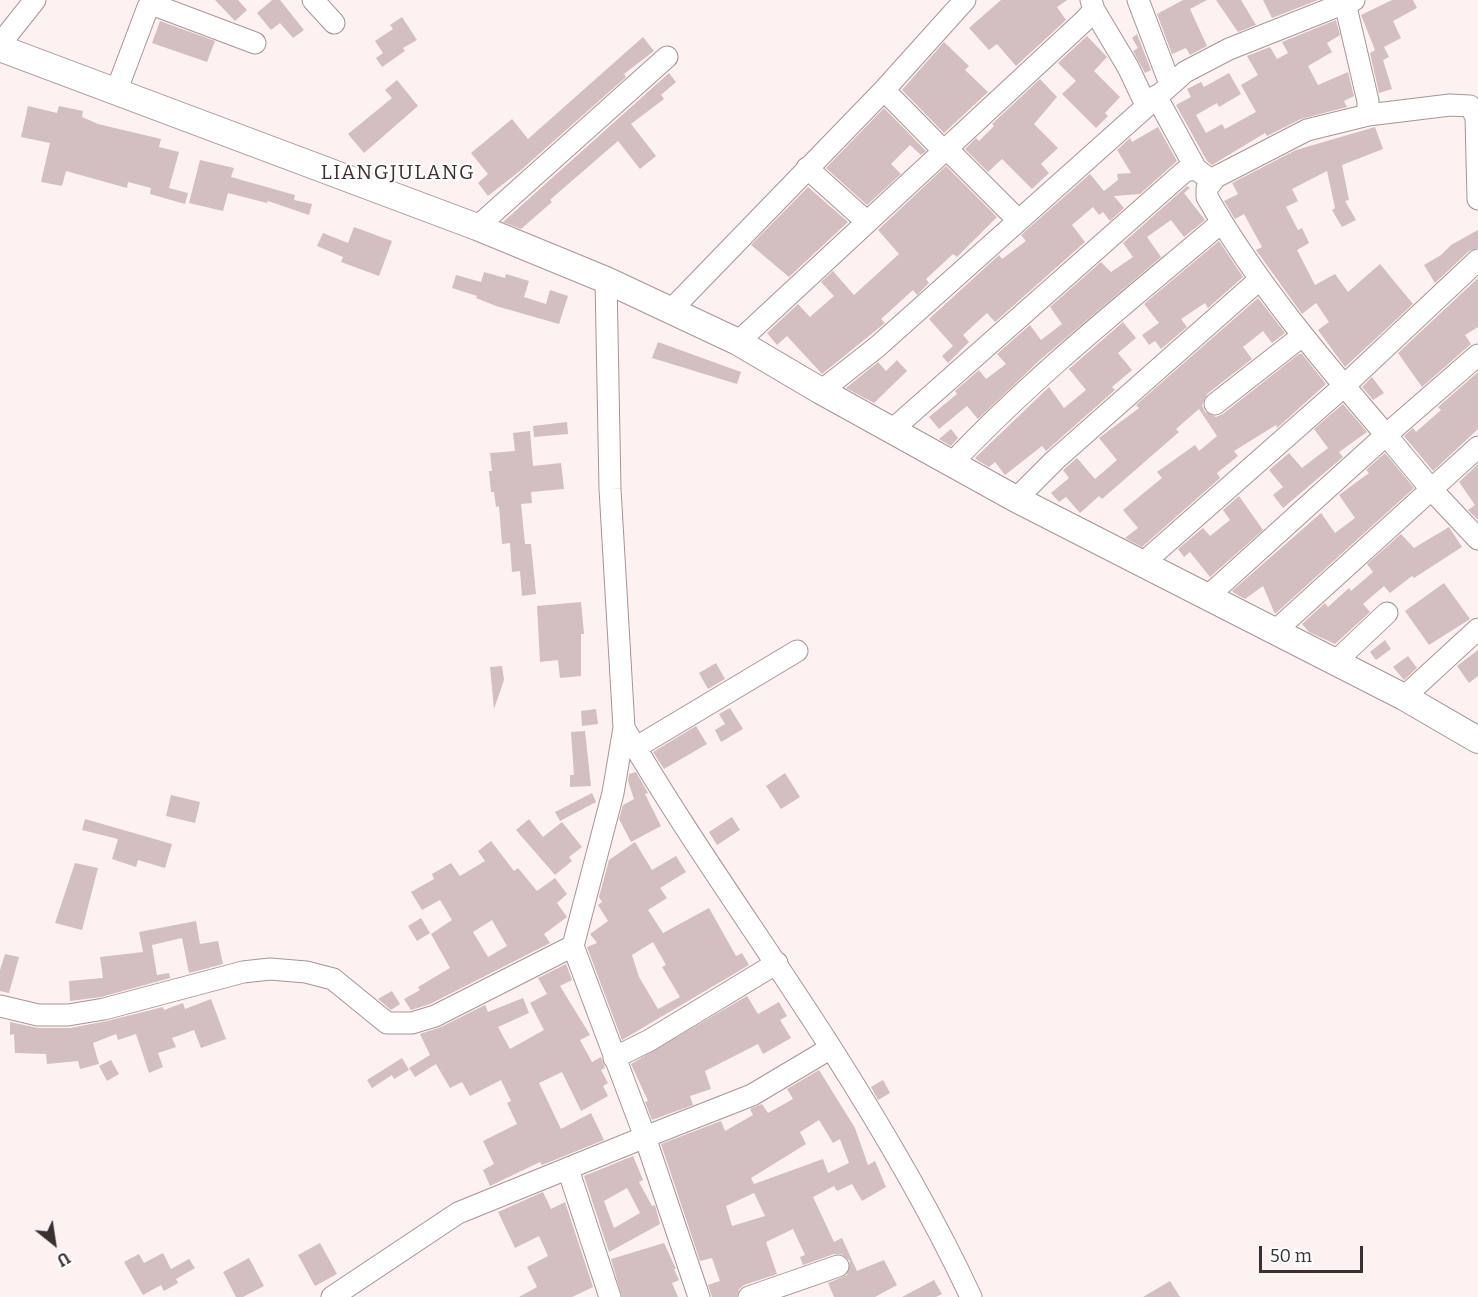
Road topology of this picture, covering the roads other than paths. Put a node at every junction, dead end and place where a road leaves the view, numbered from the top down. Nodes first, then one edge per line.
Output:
1 (35, 0) edge
2 (313, 0) edge
3 (965, 0) edge
4 (1138, 0) edge
5 (1348, 1) edge
6 (1092, 5) edge
7 (334, 23) dead end
8 (255, 43) dead end
9 (0, 46) edge
10 (667, 57) dead end
11 (884, 90) junction
12 (116, 92) junction
13 (1157, 95) junction
14 (1368, 114) junction
15 (944, 149) junction
16 (807, 168) junction
17 (1204, 175) junction
18 (1478, 199) edge
19 (1018, 220) junction
20 (866, 221) junction
21 (1221, 222) junction
22 (477, 227) junction
23 (1478, 260) edge
24 (606, 280) junction
25 (1260, 280) junction
26 (670, 311) junction
27 (1302, 336) junction
28 (738, 342) junction
29 (1478, 355) edge
30 (1344, 386) junction
31 (821, 392) junction
32 (1215, 404) dead end
33 (893, 429) junction
34 (1386, 435) junction
35 (1478, 447) edge
36 (952, 463) junction
37 (1431, 489) junction
38 (1016, 500) junction
39 (1478, 539) edge
40 (1142, 564) junction
41 (1208, 597) junction
42 (1387, 613) dead end
43 (1478, 629) edge
44 (1274, 632) junction
45 (797, 651) dead end
46 (1335, 662) junction
47 (1404, 697) junction
48 (624, 728) junction
49 (1478, 740) edge
50 (635, 748) junction
51 (573, 946) junction
52 (777, 963) junction
53 (0, 1006) edge
54 (831, 1048) junction
55 (614, 1058) junction
56 (645, 1137) junction
57 (568, 1169) junction
58 (838, 1266) dead end
59 (332, 1297) edge
60 (610, 1297) edge
61 (699, 1297) edge
62 (749, 1297) edge
63 (971, 1297) edge

1 - 9 street
2 - 7 street
3 - 11 street
4 - 13 street
5 - 13 street
5 - 14 street
6 - 13 street
6 - 15 street
8 - 12 street
9 - 12 main road
10 - 22 street
11 - 15 street
11 - 16 street
12 - 22 main road
13 - 17 street
13 - 19 street
14 - 17 street
14 - 18 street
15 - 19 street
15 - 20 street
16 - 20 street
16 - 26 street
17 - 21 street
17 - 33 street
19 - 31 street
20 - 28 street
21 - 25 street
21 - 36 street
22 - 24 main road
23 - 30 street
24 - 26 main road
24 - 48 street
25 - 27 street
25 - 38 street
26 - 28 main road
27 - 30 street
27 - 32 street
28 - 31 main road
29 - 34 street
30 - 34 street
30 - 40 street
31 - 33 main road
33 - 36 main road
34 - 37 street
34 - 41 street
35 - 37 street
36 - 38 main road
37 - 39 street
37 - 44 street
38 - 40 main road
40 - 41 main road
41 - 44 main road
42 - 46 street
43 - 47 street
44 - 46 main road
45 - 50 street
46 - 47 main road
47 - 49 main road
48 - 50 street
48 - 51 street
50 - 52 street
51 - 53 street
51 - 55 street
52 - 54 street
52 - 55 street
54 - 56 street
54 - 63 street
55 - 56 street
56 - 57 street
56 - 61 street
57 - 59 street
57 - 60 street
58 - 62 street

